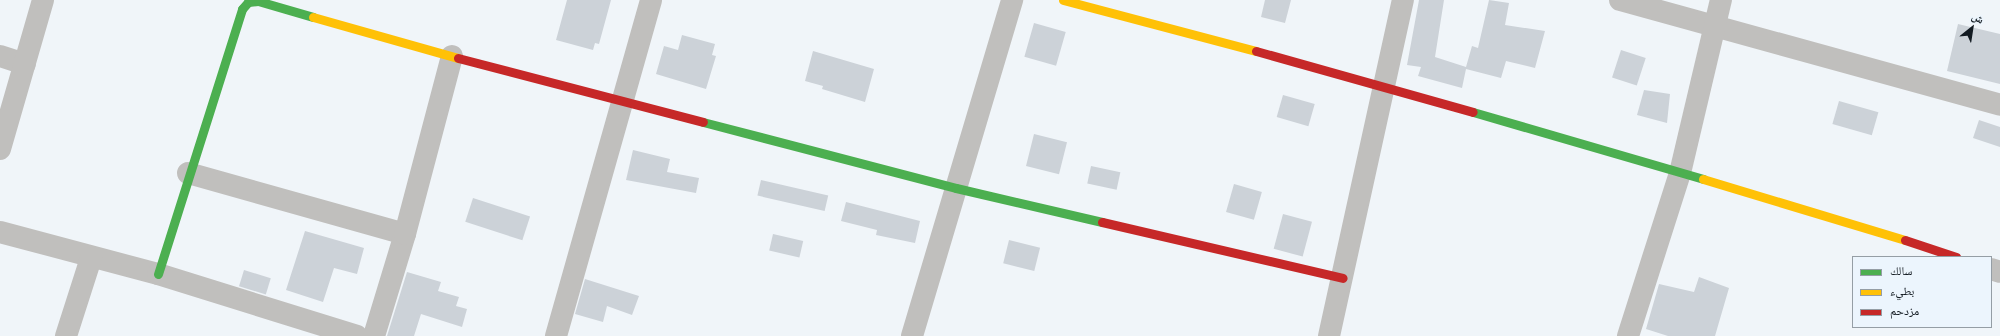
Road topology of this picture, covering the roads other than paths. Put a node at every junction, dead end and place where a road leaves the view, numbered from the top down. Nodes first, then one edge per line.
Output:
1 (43, 0) edge
2 (651, 0) edge
3 (1012, 0) edge
4 (1063, 0) edge
5 (1403, 0) edge
6 (1620, 0) edge
7 (1720, 0) edge
8 (274, 2) edge
9 (1715, 25) junction
10 (0, 56) edge
11 (452, 56) junction
12 (25, 64) junction
13 (1386, 86) junction
14 (622, 101) junction
15 (2000, 105) edge
16 (0, 150) edge
17 (188, 173) junction
18 (1680, 173) junction
19 (956, 188) junction
20 (0, 232) edge
21 (405, 234) junction
22 (1953, 256) edge
23 (91, 258) junction
24 (158, 274) junction
25 (1343, 278) junction
26 (66, 336) edge
27 (357, 336) edge
28 (374, 336) edge
29 (556, 336) edge
30 (912, 336) edge
31 (1329, 336) edge
32 (1628, 336) edge

1 - 12 street
2 - 14 street
3 - 19 street
4 - 13 street
5 - 13 street
6 - 9 street
7 - 9 street
8 - 11 street
8 - 17 street
9 - 15 street
9 - 18 street
10 - 12 street
11 - 14 street
11 - 21 street
12 - 16 street
13 - 18 street
13 - 25 street
14 - 19 street
14 - 29 street
17 - 21 street
17 - 24 street
18 - 22 street
18 - 32 street
19 - 25 street
19 - 30 street
20 - 23 street
21 - 28 street
23 - 24 street
23 - 26 street
24 - 27 street
25 - 31 street

